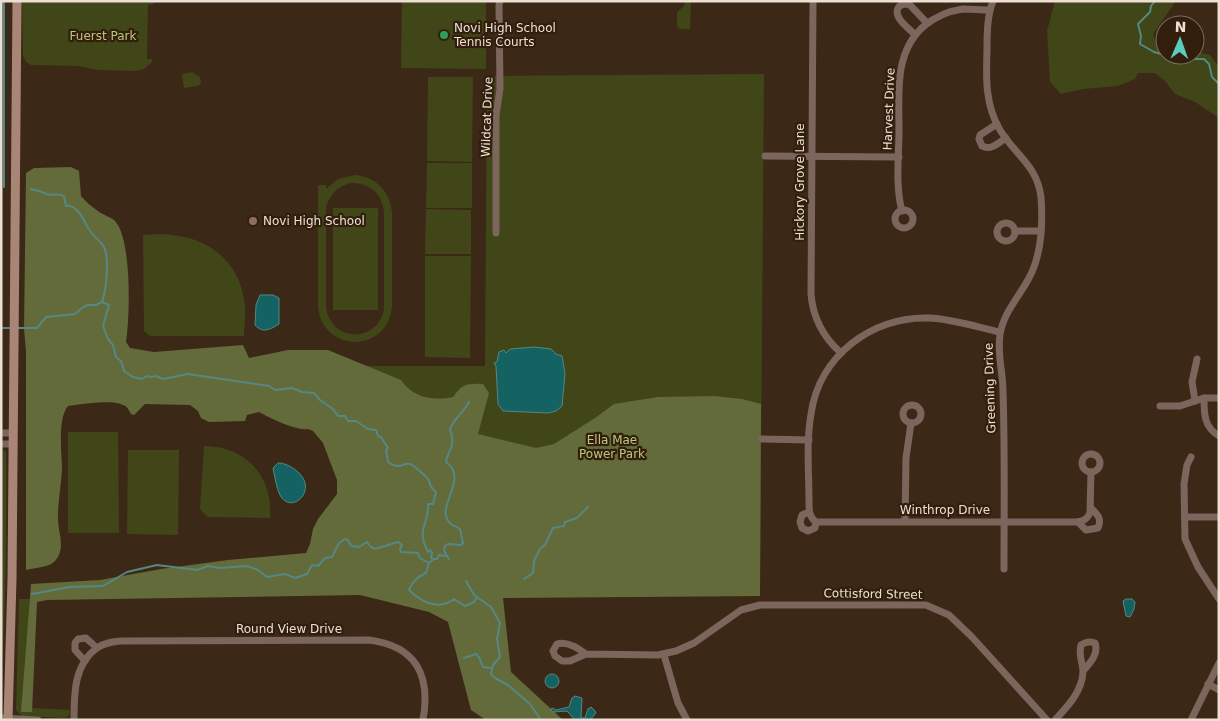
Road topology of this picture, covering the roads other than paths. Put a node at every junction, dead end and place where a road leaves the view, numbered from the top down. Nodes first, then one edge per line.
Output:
1 (17, 1) edge
2 (500, 1) edge
3 (813, 1) edge
4 (993, 1) edge
5 (990, 10) junction
6 (927, 23) junction
7 (915, 35) junction
8 (997, 124) junction
9 (1006, 138) junction
10 (765, 156) dead end
11 (811, 157) junction
12 (899, 157) junction
13 (902, 211) dead end
14 (1015, 231) dead end
15 (1041, 231) junction
16 (496, 233) dead end
17 (1000, 332) junction
18 (841, 353) junction
19 (1198, 359) dead end
20 (1204, 398) junction
21 (1219, 398) edge
22 (1195, 401) junction
23 (1160, 406) dead end
24 (910, 423) dead end
25 (1, 433) edge
26 (13, 433) junction
27 (1219, 436) edge
28 (762, 439) dead end
29 (809, 440) junction
30 (1, 444) edge
31 (12, 444) junction
32 (1191, 457) dead end
33 (1091, 472) dead end
34 (1091, 508) junction
35 (809, 512) junction
36 (1185, 517) junction
37 (1219, 517) edge
38 (814, 521) junction
39 (904, 521) junction
40 (1004, 521) junction
41 (1078, 522) junction
42 (1004, 569) dead end
43 (1219, 599) edge
44 (97, 648) junction
45 (586, 654) dead end
46 (664, 654) junction
47 (85, 661) junction
48 (1219, 663) edge
49 (1083, 671) dead end
50 (1208, 684) junction
51 (1219, 690) edge
52 (6, 718) edge
53 (38, 720) edge
54 (74, 720) edge
55 (423, 720) edge
56 (687, 720) edge
57 (1047, 720) edge
58 (1055, 720) edge
59 (1191, 720) edge

1 - 26 street
2 - 16 street, Wildcat Drive
3 - 11 street, Hickory Grove Lane
4 - 5 street, Greening Drive
5 - 6 street, Harvest Drive
5 - 8 street, Greening Drive
6 - 7 street, Harvest Drive
6 - 7 street
7 - 12 street, Harvest Drive
8 - 9 street, Greening Drive
8 - 9 street
9 - 15 street, Greening Drive
10 - 11 street
11 - 12 street
11 - 18 street, Hickory Grove Lane
12 - 13 street, Harvest Drive
14 - 15 street
15 - 17 street, Greening Drive
17 - 18 street
17 - 40 street, Greening Drive
18 - 29 street
19 - 22 street
20 - 21 street
20 - 22 street
20 - 27 street
22 - 23 street
24 - 39 street
25 - 26 street
26 - 31 street
28 - 29 street
29 - 35 street
30 - 31 street
31 - 52 street
32 - 36 street
33 - 34 street
34 - 41 street, Winthrop Drive
34 - 41 street, Winthrop Drive
35 - 38 street
35 - 38 street
36 - 37 street
36 - 43 street
38 - 39 street, Winthrop Drive
39 - 40 street, Winthrop Drive
40 - 41 street, Winthrop Drive
40 - 42 street, Greening Drive
44 - 47 street
44 - 47 street
44 - 55 street, Round View Drive
45 - 46 street, Cottisford Street
46 - 56 street
46 - 57 street, Cottisford Street
47 - 54 street
48 - 50 street
49 - 58 street
50 - 51 street
50 - 59 street
52 - 53 street

